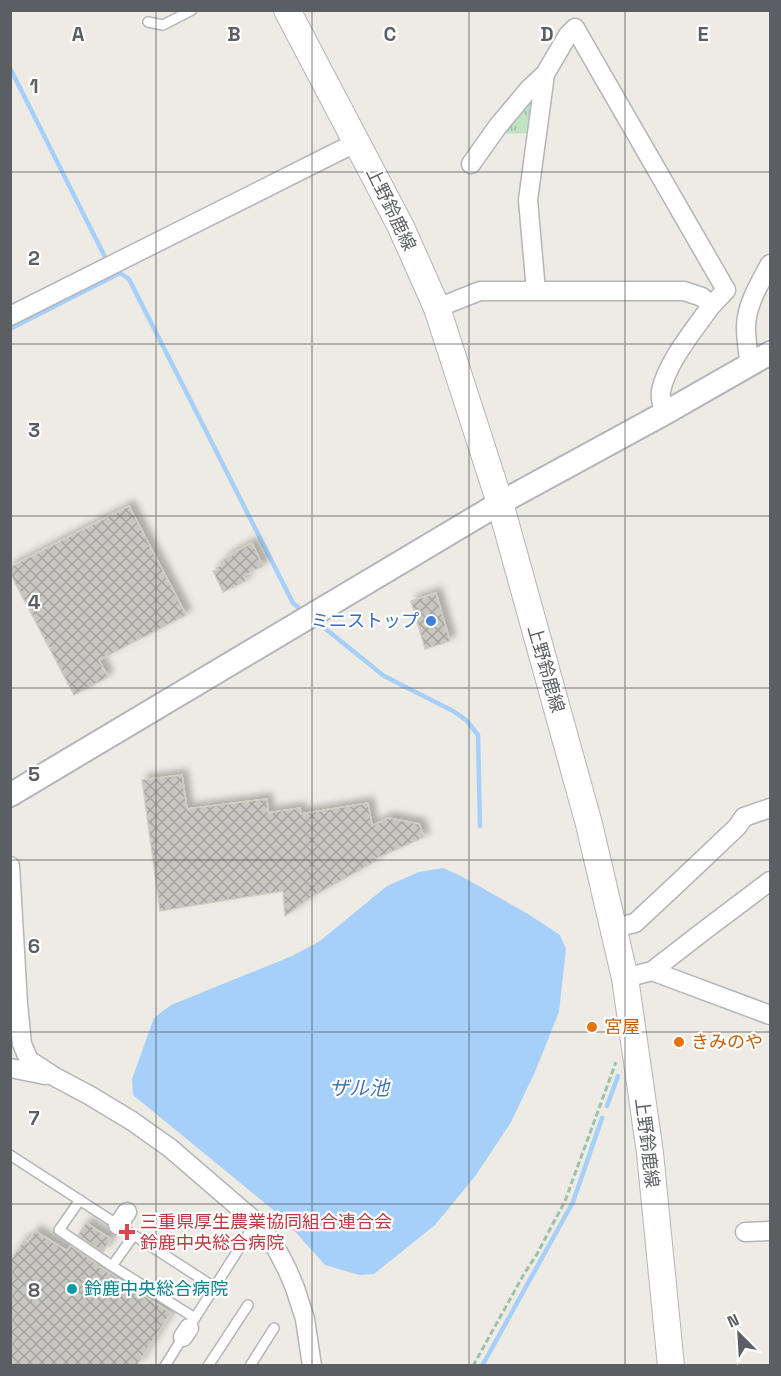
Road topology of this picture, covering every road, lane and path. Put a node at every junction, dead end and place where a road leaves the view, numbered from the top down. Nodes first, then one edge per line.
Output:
1 (192, 10) edge
2 (287, 10) edge
3 (148, 22) dead end
4 (544, 74) junction
5 (357, 142) junction
6 (471, 164) dead end
7 (771, 264) edge
8 (536, 291) junction
9 (711, 306) junction
10 (437, 308) junction
11 (10, 316) edge
12 (771, 353) edge
13 (750, 365) junction
14 (665, 413) junction
15 (500, 503) junction
16 (10, 795) edge
17 (771, 808) edge
18 (10, 866) edge
19 (771, 881) edge
20 (614, 928) junction
21 (652, 971) junction
22 (625, 978) junction
23 (771, 1015) edge
24 (619, 1055) dead end
25 (10, 1068) edge
26 (55, 1077) junction
27 (10, 1155) edge
28 (80, 1200) junction
29 (256, 1222) junction
30 (771, 1231) edge
31 (745, 1232) dead end
32 (134, 1235) junction
33 (112, 1266) junction
34 (214, 1287) junction
35 (248, 1305) dead end
36 (189, 1328) junction
37 (274, 1328) dead end
38 (165, 1365) edge
39 (208, 1365) edge
40 (250, 1365) edge
41 (312, 1365) edge
42 (473, 1365) edge
43 (671, 1365) edge

1 - 3 lane
2 - 5 main road, 上野鈴鹿線
4 - 6 street
4 - 8 street
4 - 9 street
5 - 10 main road, 上野鈴鹿線
5 - 11 street
7 - 13 street
8 - 9 street
8 - 10 street
9 - 14 street
10 - 15 main road, 上野鈴鹿線
12 - 13 street
13 - 14 street
14 - 15 street
15 - 16 street
15 - 20 main road, 上野鈴鹿線
17 - 20 street
18 - 26 street
19 - 21 street
20 - 22 main road, 上野鈴鹿線
21 - 22 street
21 - 23 street
22 - 43 main road, 上野鈴鹿線
24 - 42 path
25 - 26 street
26 - 29 street
27 - 28 lane
28 - 32 lane
28 - 33 lane
29 - 34 lane
29 - 41 street
30 - 31 street
32 - 33 lane
32 - 34 lane
33 - 36 lane
34 - 36 lane
35 - 39 lane
36 - 38 lane
37 - 40 lane

